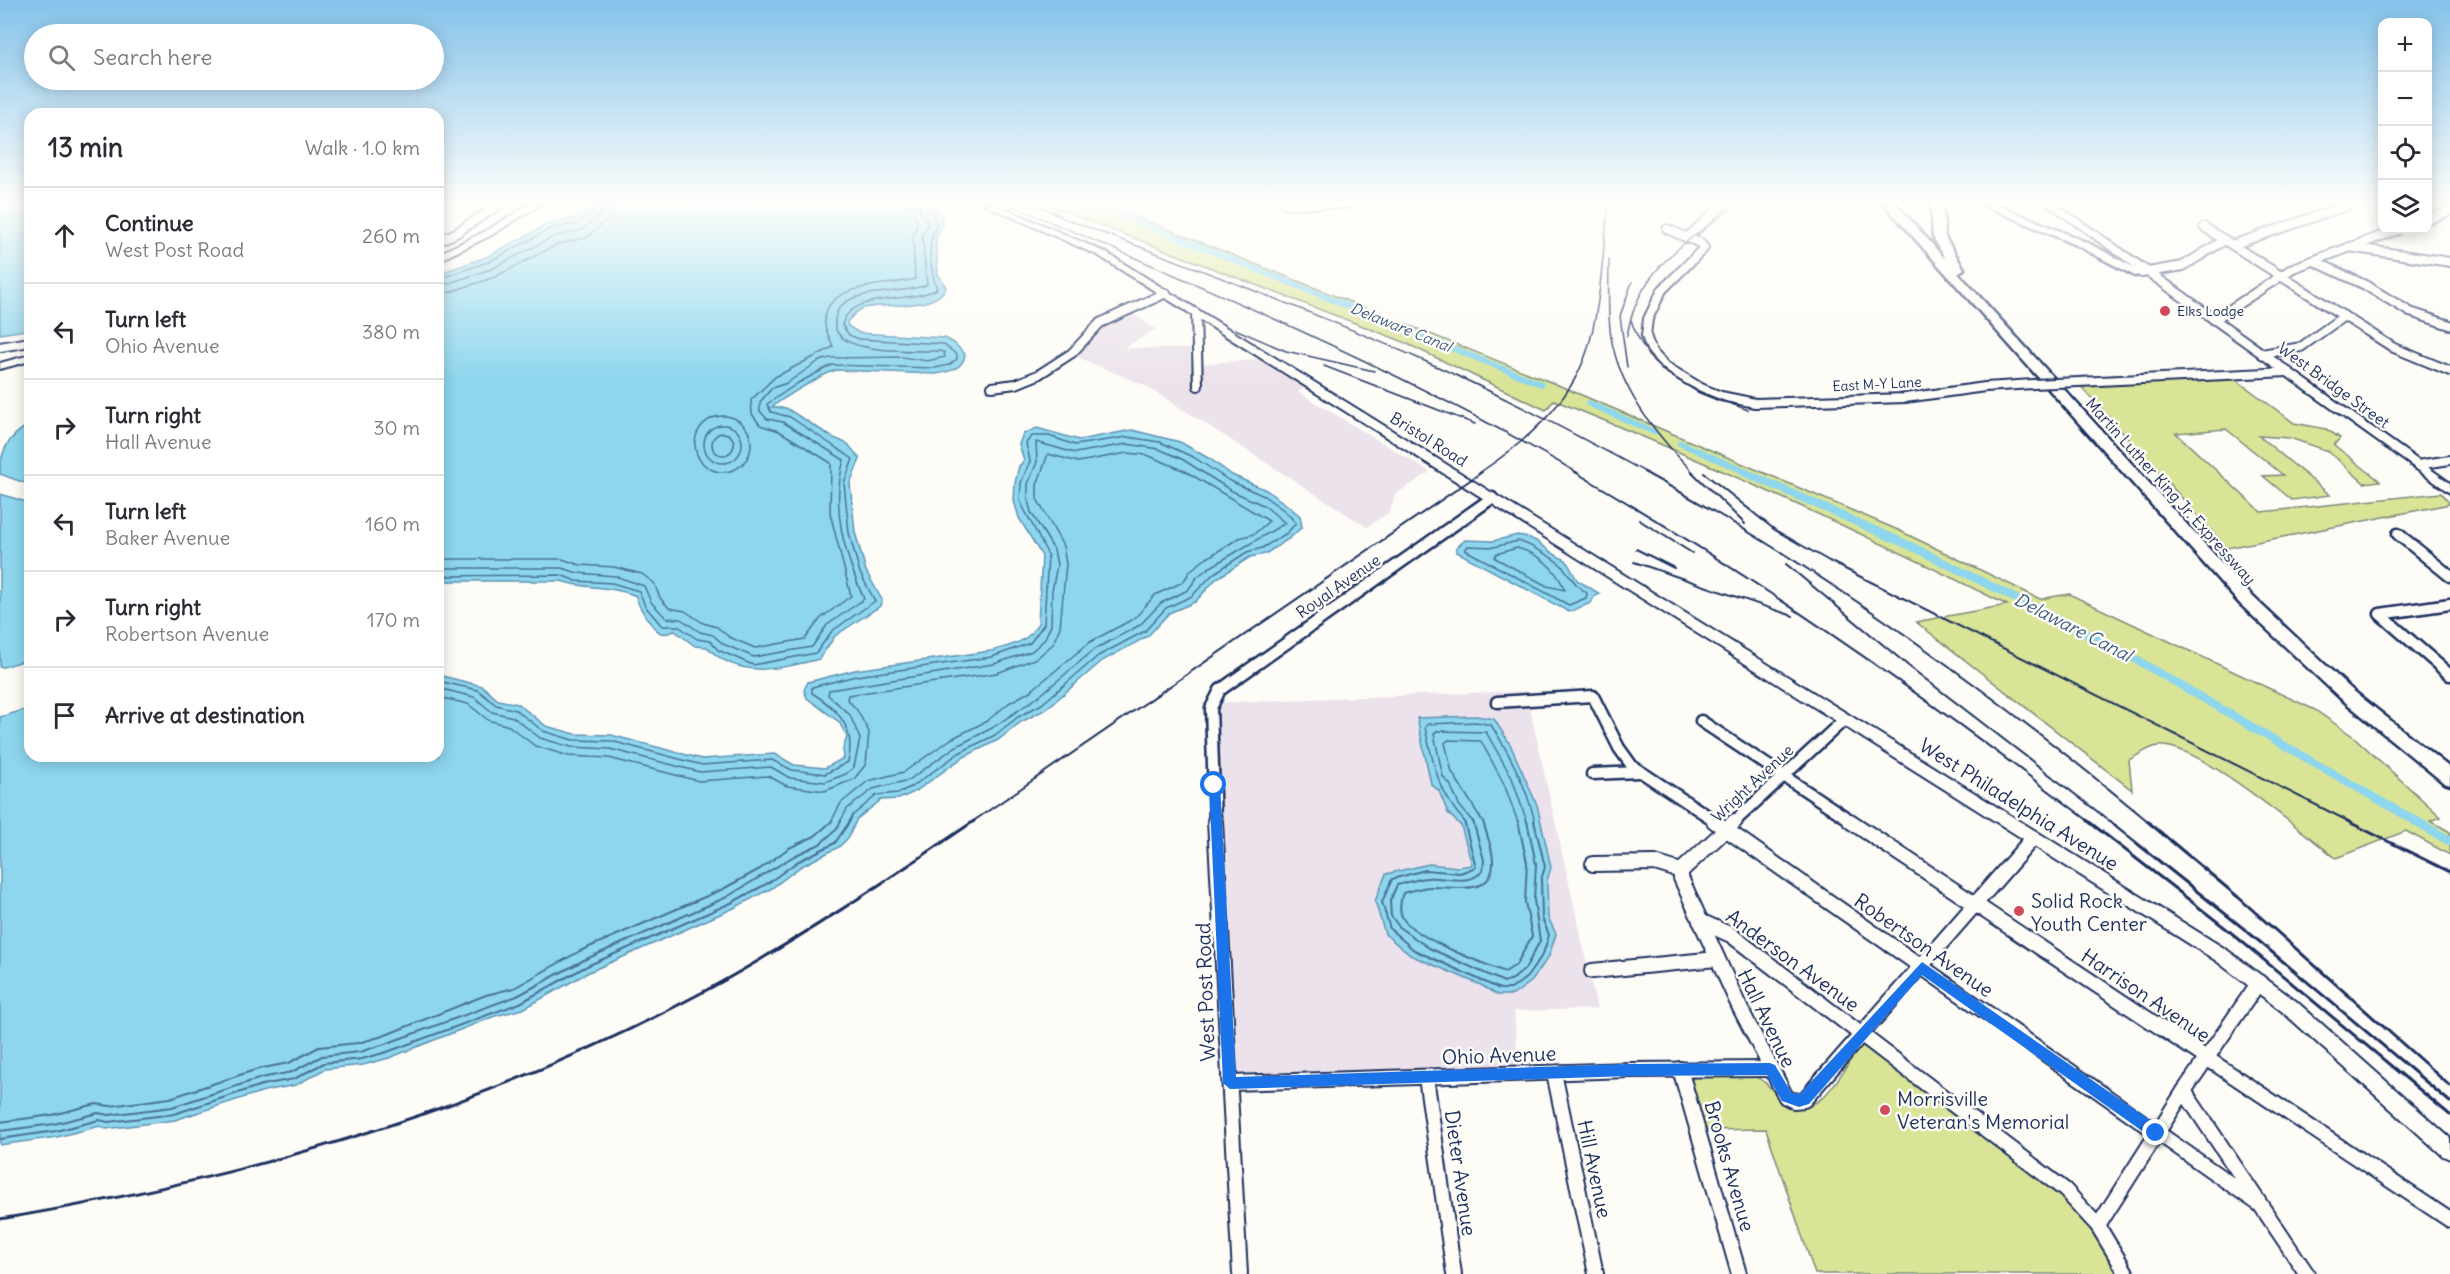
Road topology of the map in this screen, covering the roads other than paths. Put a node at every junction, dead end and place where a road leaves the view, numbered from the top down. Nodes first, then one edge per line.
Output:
1 (1117, 263) edge
2 (1689, 263) edge
3 (1943, 263) edge
4 (1954, 263) edge
5 (2124, 263) edge
6 (2132, 263) edge
7 (2188, 263) edge
8 (2262, 263) edge
9 (2307, 263) edge
10 (2318, 263) edge
11 (2144, 272) junction
12 (2280, 275) junction
13 (1166, 293) junction
14 (1196, 313) junction
15 (2344, 316) junction
16 (2214, 320) junction
17 (2450, 325) edge
18 (24, 343) edge
19 (0, 347) edge
20 (2262, 354) junction
21 (24, 358) edge
22 (0, 364) edge
23 (2450, 370) edge
24 (2288, 372) junction
25 (1198, 386) dead end
26 (992, 387) dead end
27 (2450, 460) edge
28 (2417, 465) junction
29 (2450, 489) edge
30 (1492, 498) junction
31 (2398, 534) dead end
32 (2450, 576) edge
33 (2450, 604) edge
34 (2450, 675) edge
35 (1497, 702) dead end
36 (1211, 708) joint
37 (1845, 719) junction
38 (1701, 721) dead end
39 (2450, 765) edge
40 (1639, 772) junction
41 (1592, 774) dead end
42 (1782, 776) junction
43 (2450, 778) edge
44 (1726, 829) junction
45 (2033, 838) junction
46 (1593, 864) dead end
47 (1681, 871) junction
48 (1976, 905) junction
49 (1700, 921) junction
50 (1717, 959) junction
51 (1922, 967) junction
52 (1592, 971) dead end
53 (2259, 982) junction
54 (1863, 1035) junction
55 (2207, 1059) junction
56 (1680, 1069) junction
57 (1770, 1069) junction
58 (1554, 1073) junction
59 (1426, 1077) junction
60 (1230, 1083) junction
61 (2184, 1091) junction
62 (2156, 1133) junction
63 (2450, 1150) edge
64 (2259, 1204) junction
65 (2450, 1220) edge
66 (2098, 1226) junction
67 (1240, 1274) edge
68 (1454, 1274) edge
69 (1596, 1274) edge
70 (1739, 1274) edge
71 (2127, 1274) edge
72 (2307, 1274) edge

1 - 13 main road, Bristol Road
2 - 24 street, East M-Y Lane, bridge
3 - 43 highway, Martin Luther King Jr. Expressway
4 - 39 highway, Martin Luther King Jr. Expressway
5 - 11 highway
6 - 11 main road, West Bridge Street
7 - 11 street
8 - 12 street
9 - 12 street
10 - 17 street
11 - 16 main road, West Bridge Street
12 - 15 street
12 - 16 street
13 - 14 main road, Bristol Road
13 - 26 street
14 - 25 street
14 - 30 main road, Bristol Road
15 - 20 street
15 - 23 street
16 - 20 main road, West Bridge Street
18 - 19 street
20 - 24 main road, West Bridge Street
21 - 22 main road
24 - 28 main road, West Bridge Street
27 - 28 street
28 - 29 main road, West Bridge Street
30 - 36 street, Royal Avenue
30 - 37 main road, Bristol Road
31 - 32 street
33 - 34 street
35 - 40 street, Robertson Avenue
36 - 60 street, West Post Road
37 - 42 street, Wright Avenue
37 - 45 main road, West Philadelphia Avenue
38 - 42 street, Harrison Avenue
40 - 41 street
40 - 44 street, Robertson Avenue
42 - 44 street, Wright Avenue
42 - 48 street, Harrison Avenue
44 - 47 street, Wright Avenue
44 - 51 street, Robertson Avenue
45 - 48 street
45 - 53 main road, West Philadelphia Avenue
46 - 47 street
47 - 49 street, Hall Avenue
48 - 51 street
48 - 55 street, Harrison Avenue
49 - 50 street, Hall Avenue
49 - 54 street, Anderson Avenue
50 - 52 street
50 - 57 street, Hall Avenue
51 - 54 street
51 - 62 street, Robertson Avenue
53 - 55 street
53 - 63 main road, West Philadelphia Avenue
54 - 57 street, Hall Avenue
54 - 66 street, Anderson Avenue
55 - 61 street
55 - 65 street, Harrison Avenue
56 - 57 street, Ohio Avenue
56 - 58 street, Ohio Avenue
56 - 70 street, Brooks Avenue
58 - 59 street, Ohio Avenue
58 - 69 street, Hill Avenue
59 - 60 street, Ohio Avenue
59 - 68 street, Dieter Avenue
60 - 67 street, West Post Road
61 - 62 street
61 - 64 street
62 - 64 street, Robertson Avenue
62 - 66 street
64 - 72 street
66 - 71 street, Anderson Avenue

